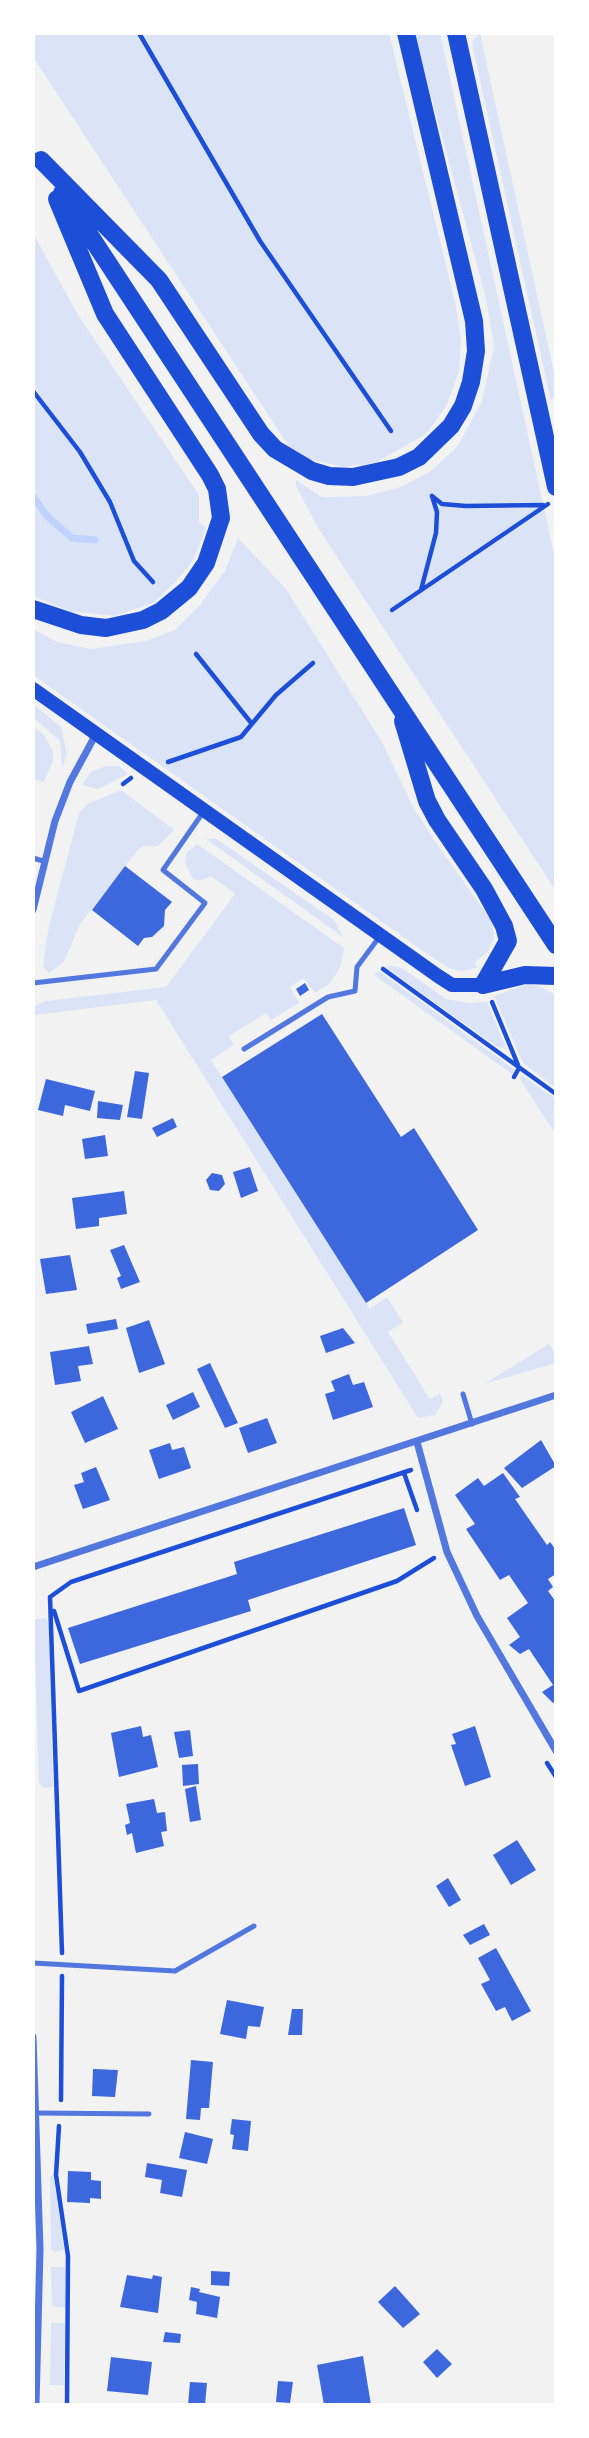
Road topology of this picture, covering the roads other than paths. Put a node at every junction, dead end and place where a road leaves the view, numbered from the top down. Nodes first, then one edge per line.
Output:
1 (406, 33) edge
2 (456, 33) edge
3 (37, 155) edge
4 (550, 430) edge
5 (556, 487) edge
6 (33, 609) edge
7 (33, 690) edge
8 (397, 701) junction
9 (97, 734) junction
10 (204, 811) junction
11 (33, 858) edge
12 (43, 861) junction
13 (33, 910) edge
14 (380, 936) junction
15 (556, 945) edge
16 (556, 976) edge
17 (33, 983) edge
18 (487, 992) junction
19 (244, 1049) dead end
20 (463, 1394) dead end
21 (556, 1395) edge
22 (472, 1424) junction
23 (417, 1442) junction
24 (33, 1567) edge
25 (556, 1751) edge
26 (254, 1926) dead end
27 (33, 1963) edge
28 (33, 2037) edge
29 (36, 2113) junction
30 (149, 2114) dead end
31 (35, 2146) edge
32 (36, 2405) edge

1 - 3 main road
2 - 4 main road
3 - 6 main road
3 - 8 main road
4 - 5 main road
7 - 9 main road
8 - 15 main road
8 - 18 main road
9 - 10 main road
9 - 12 street
10 - 14 main road
10 - 17 lane
11 - 12 lane
12 - 13 street
14 - 18 main road
14 - 19 lane
16 - 18 main road
20 - 22 lane
21 - 22 street
22 - 23 street
23 - 24 street
23 - 25 street
26 - 27 lane
28 - 29 street
29 - 30 lane
29 - 31 street
31 - 32 street

